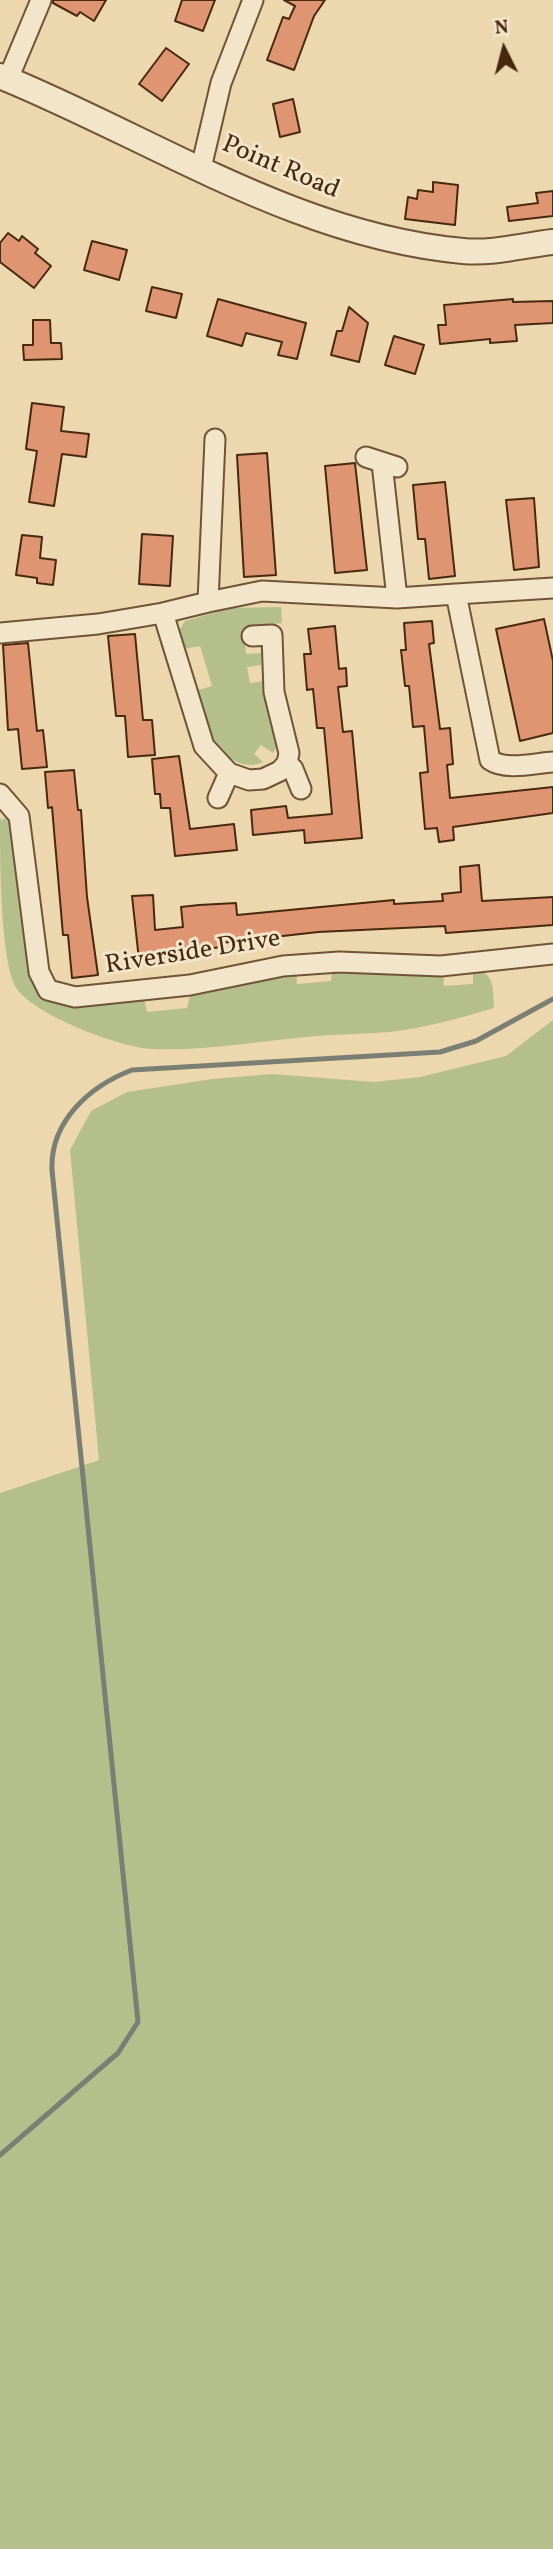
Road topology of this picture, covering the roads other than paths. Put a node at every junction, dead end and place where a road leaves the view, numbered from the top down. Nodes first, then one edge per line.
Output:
1 (41, 0) edge
2 (253, 0) edge
3 (4, 78) edge
4 (201, 168) junction
5 (553, 242) edge
6 (215, 439) dead end
7 (382, 463) dead end
8 (553, 588) edge
9 (456, 594) junction
10 (397, 598) junction
11 (208, 602) junction
12 (163, 613) junction
13 (0, 633) edge
14 (252, 636) dead end
15 (553, 762) edge
16 (288, 763) junction
17 (229, 773) junction
18 (301, 789) dead end
19 (0, 794) edge
20 (218, 797) dead end
21 (553, 954) edge

1 - 3 street
2 - 4 street
3 - 4 street, Point Road
4 - 5 street, Point Road
6 - 11 street
7 - 10 street
8 - 9 street
9 - 10 street
9 - 15 street
10 - 11 street
11 - 12 street
12 - 13 street
12 - 17 street
14 - 16 street
16 - 17 street
16 - 18 street
17 - 20 street
19 - 21 street, Riverside Drive

